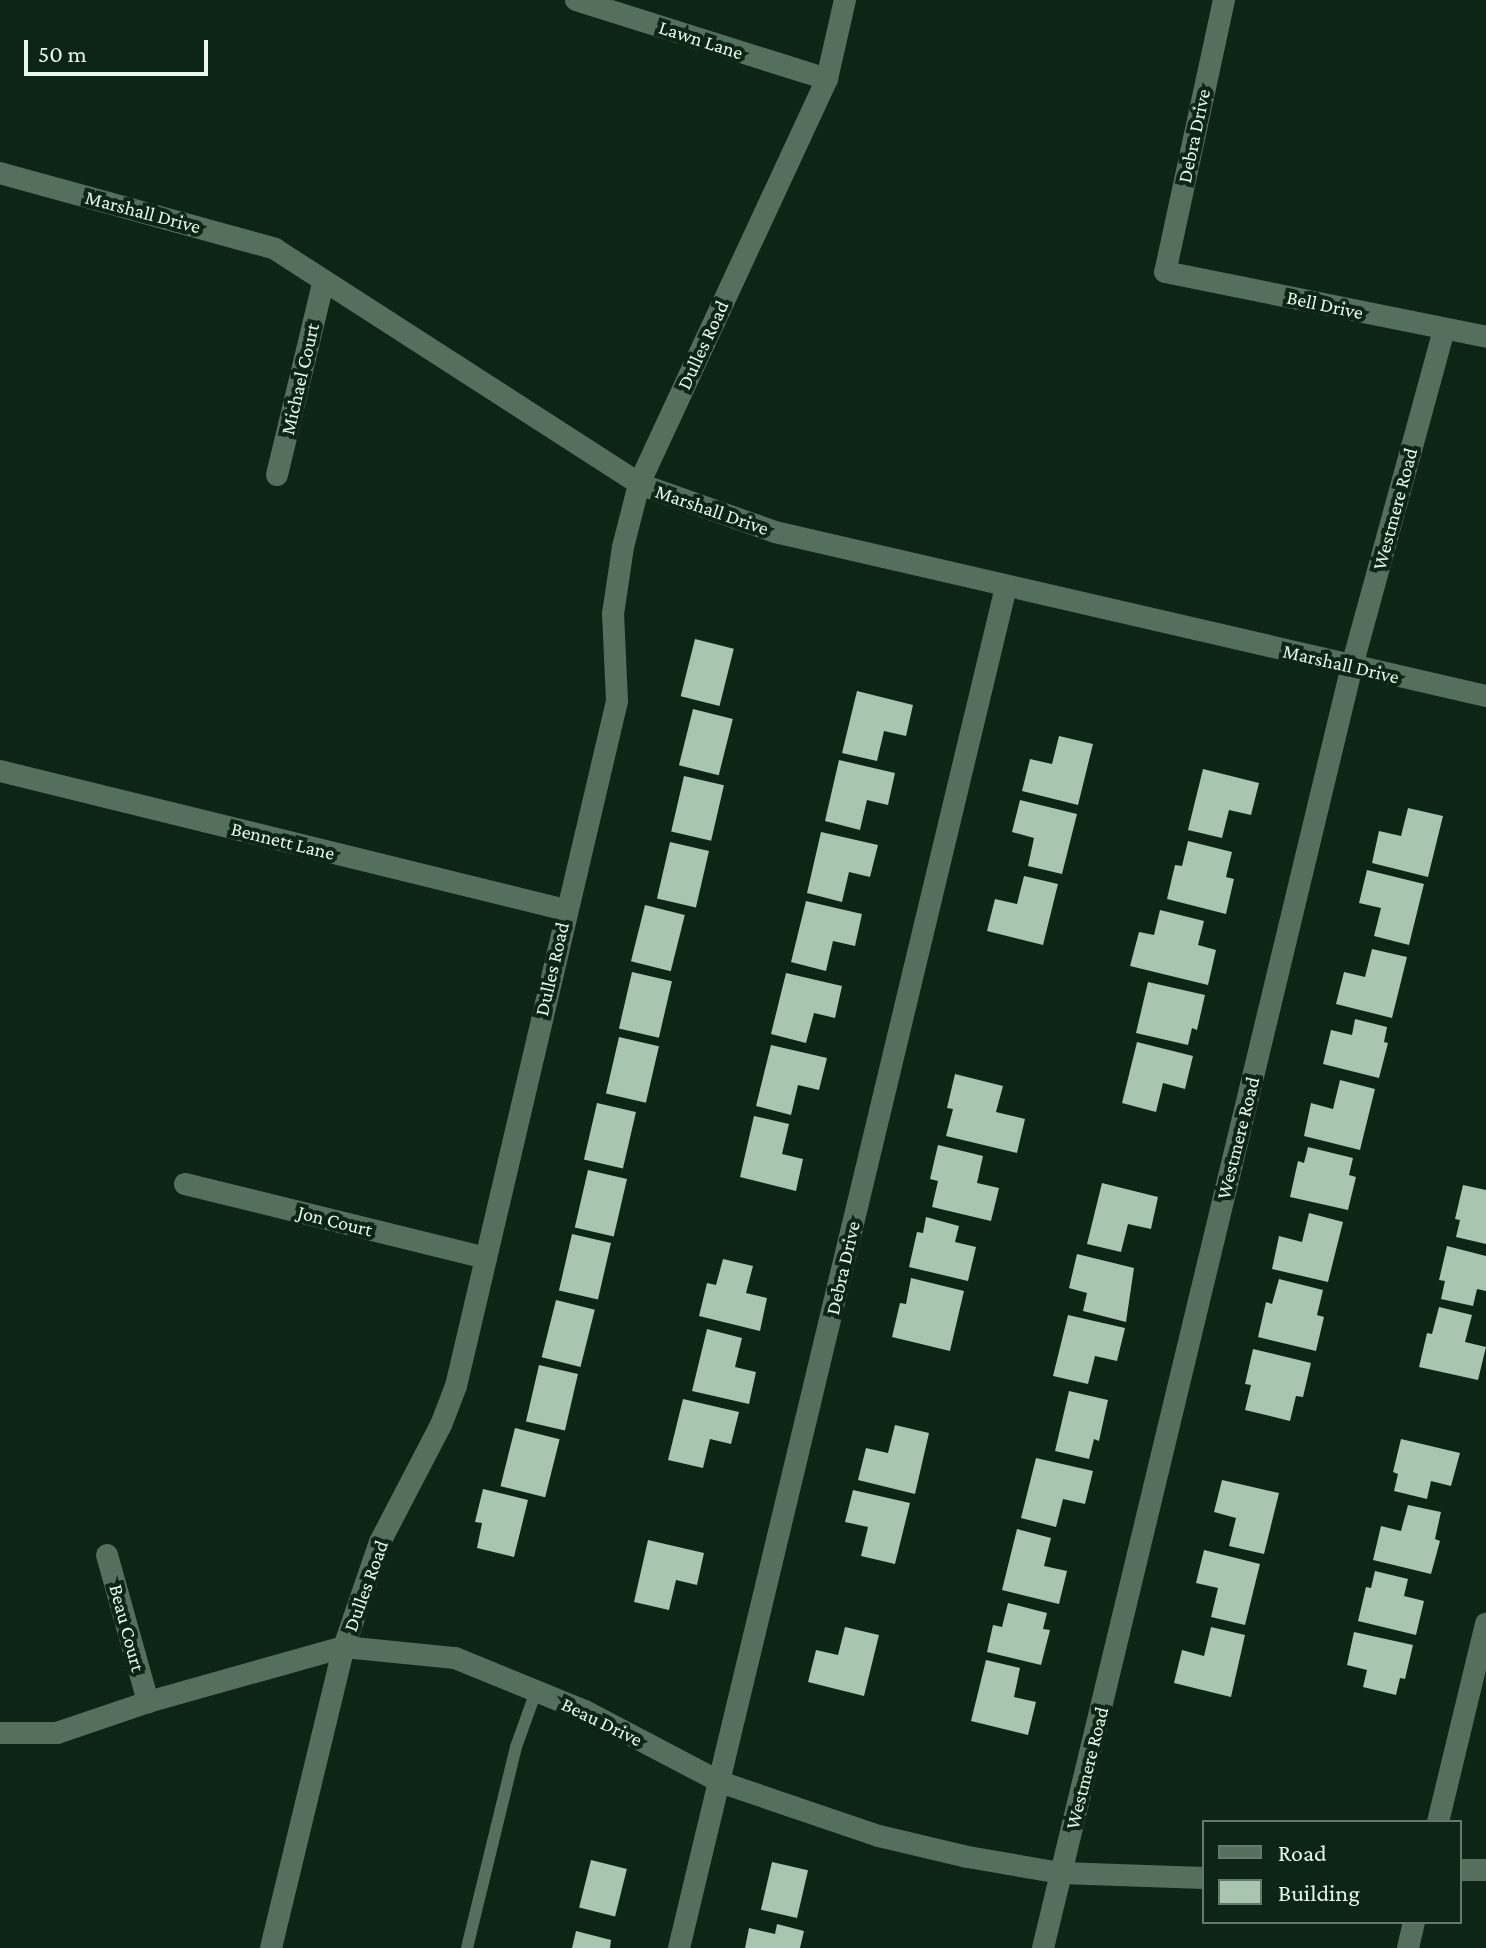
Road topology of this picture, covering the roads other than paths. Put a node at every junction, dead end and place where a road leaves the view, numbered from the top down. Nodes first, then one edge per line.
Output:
1 (576, 0) edge
2 (845, 0) edge
3 (1224, 0) edge
4 (827, 79) junction
5 (0, 173) edge
6 (1165, 272) joint
7 (323, 283) junction
8 (1444, 330) junction
9 (1486, 337) edge
10 (277, 475) dead end
11 (639, 484) junction
12 (1006, 587) junction
13 (1352, 666) junction
14 (1486, 696) edge
15 (0, 771) edge
16 (566, 910) junction
17 (185, 1184) dead end
18 (486, 1258) junction
19 (107, 1555) dead end
20 (1486, 1624) edge
21 (344, 1647) junction
22 (536, 1691) junction
23 (148, 1702) junction
24 (0, 1733) edge
25 (720, 1782) junction
26 (1438, 1820) edge
27 (1462, 1870) edge
28 (1486, 1870) edge
29 (1061, 1873) junction
30 (1202, 1878) edge
31 (1414, 1924) edge
32 (271, 1948) edge
33 (467, 1948) edge
34 (679, 1948) edge
35 (1043, 1948) edge
36 (1408, 1948) edge

1 - 4 street, Lawn Lane
2 - 4 street, Dulles Road
3 - 6 street, Debra Drive
4 - 11 street, Dulles Road
5 - 7 street, Marshall Drive
6 - 8 street, Bell Drive
7 - 10 street, Michael Court
7 - 11 street, Marshall Drive
8 - 9 street, Bell Drive
8 - 13 street, Westmere Road
11 - 12 street, Marshall Drive
11 - 16 street, Dulles Road
12 - 13 street, Marshall Drive
12 - 25 street, Debra Drive
13 - 14 street, Marshall Drive
13 - 29 street, Westmere Road
15 - 16 street, Bennett Lane
16 - 18 street, Dulles Road
17 - 18 street, Jon Court
18 - 21 street, Dulles Road
19 - 23 street, Beau Court
20 - 26 street
21 - 22 street, Beau Drive
21 - 23 street, Beau Drive
21 - 32 street, Dulles Road
22 - 25 street, Beau Drive
22 - 33 lane
23 - 24 street, Beau Drive
25 - 29 street, Beau Drive
25 - 34 street, Debra Drive
27 - 28 street
29 - 30 street, Beau Drive
29 - 35 street, Westmere Road
31 - 36 street

